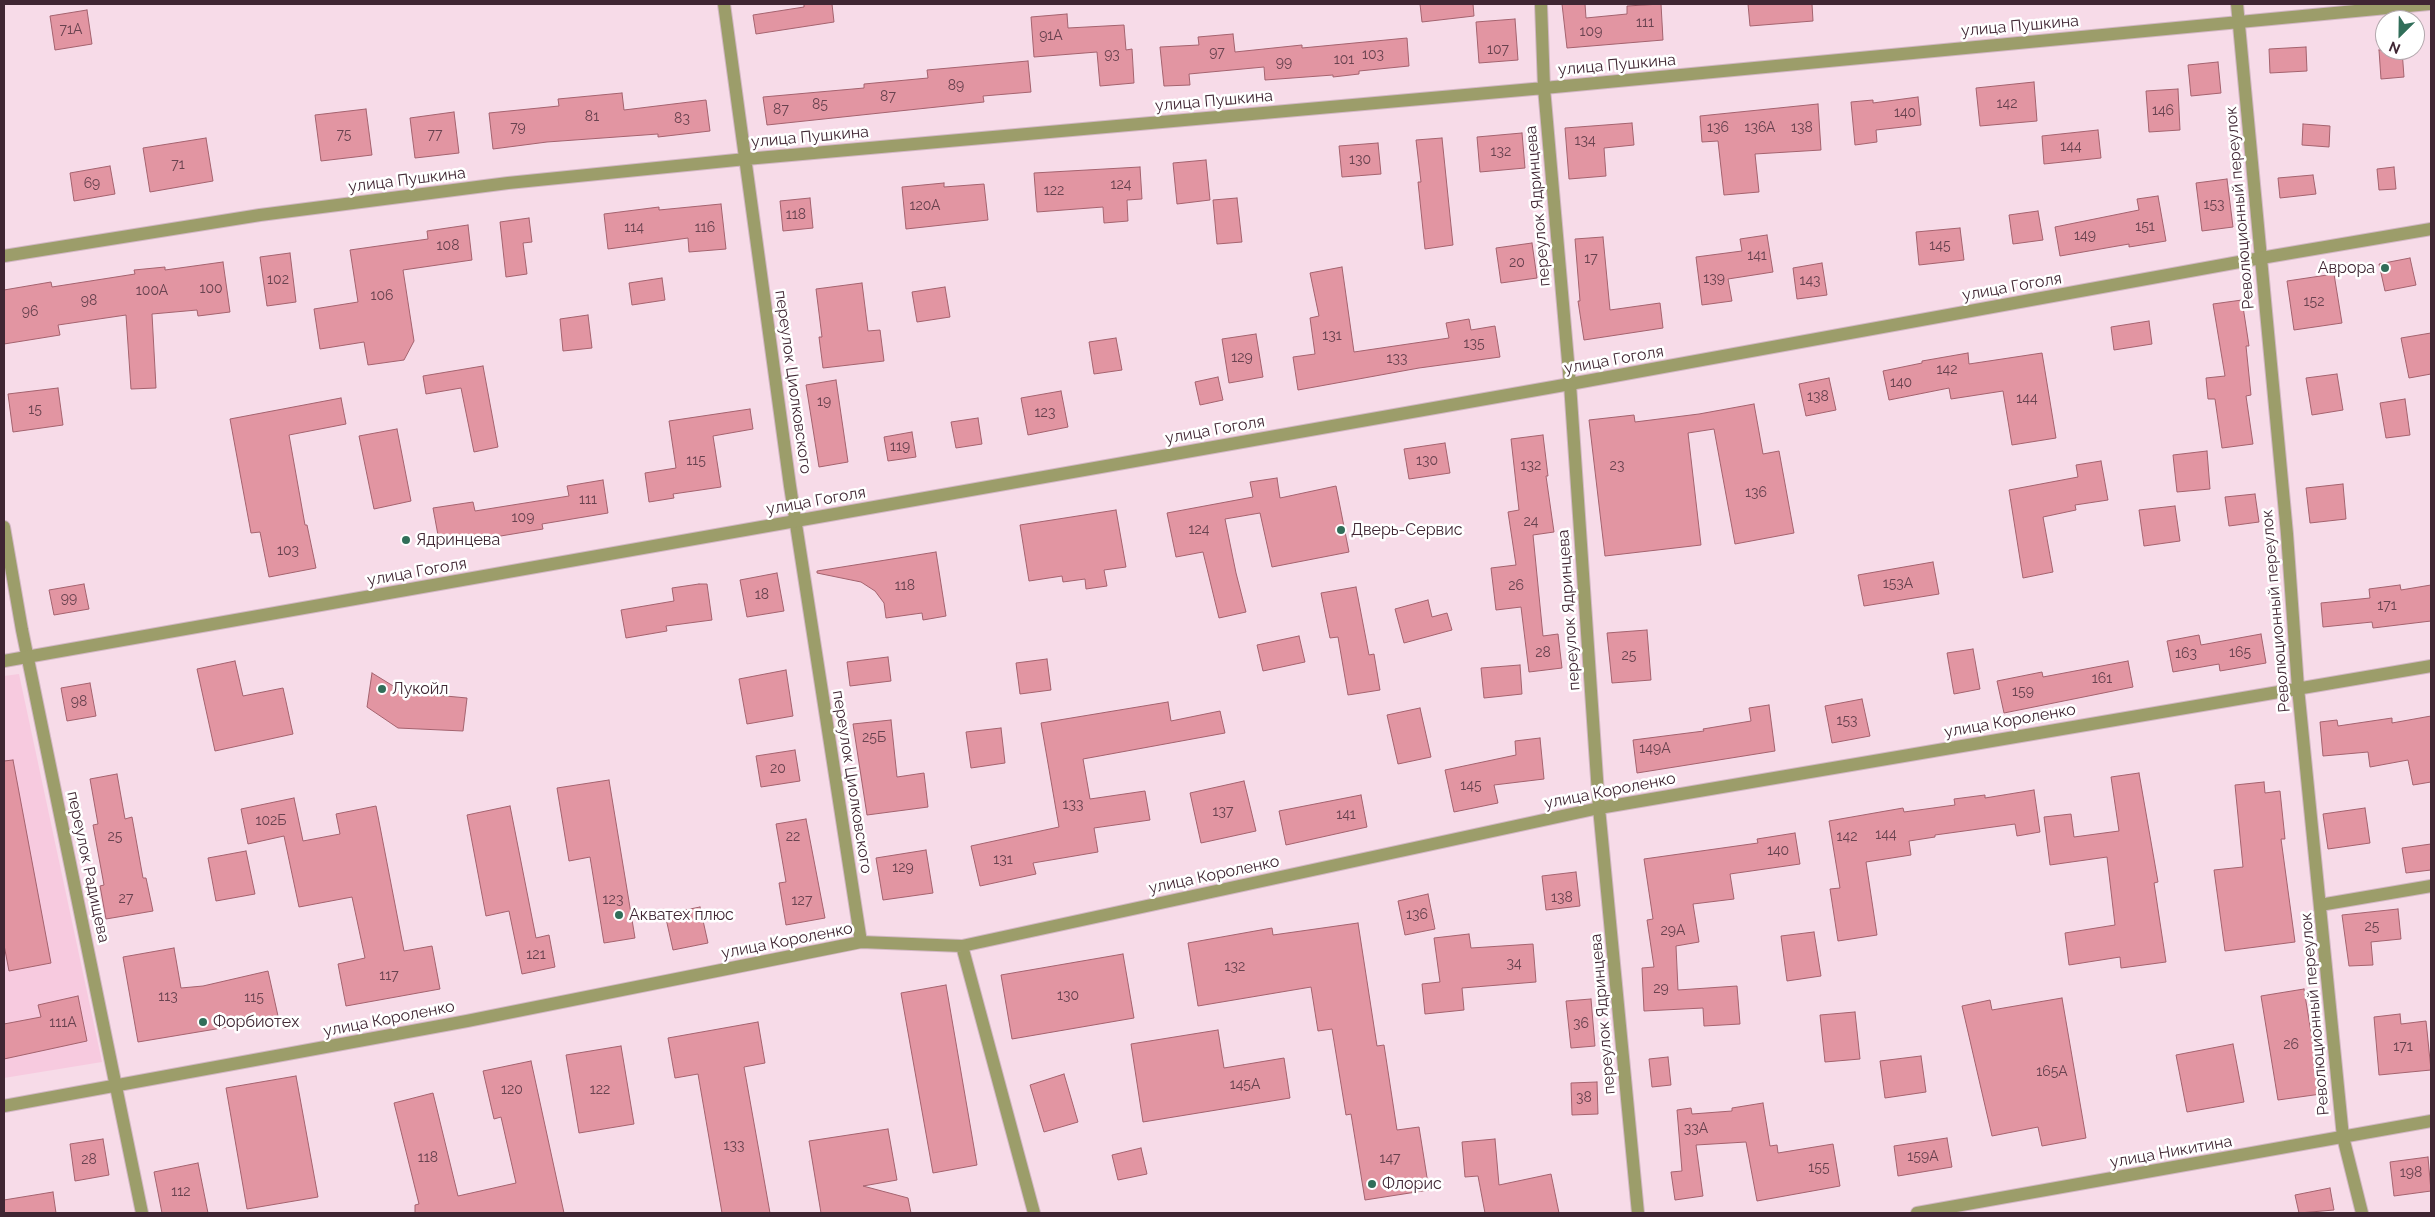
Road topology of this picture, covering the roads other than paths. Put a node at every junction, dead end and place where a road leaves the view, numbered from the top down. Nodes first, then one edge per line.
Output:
1 (724, 4) edge
2 (1542, 4) edge
3 (2237, 4) edge
4 (2430, 4) edge
5 (2239, 21) junction
6 (1544, 88) junction
7 (746, 159) junction
8 (2431, 229) edge
9 (4, 256) edge
10 (2262, 258) junction
11 (1570, 384) junction
12 (796, 522) junction
13 (4, 527) edge
14 (28, 656) junction
15 (4, 661) edge
16 (2431, 666) edge
17 (2298, 688) junction
18 (1599, 808) junction
19 (2431, 886) edge
20 (2320, 904) junction
21 (860, 942) junction
22 (962, 946) junction
23 (116, 1087) junction
24 (4, 1106) edge
25 (2431, 1122) edge
26 (2343, 1137) junction
27 (142, 1213) edge
28 (1034, 1213) edge
29 (1638, 1213) edge
30 (1917, 1213) edge
31 (2362, 1213) edge

1 - 7 street, переулок Циолковского
2 - 6 street, переулок Ядринцева
3 - 5 street, Революционный переулок
4 - 5 street, улица Пушкина
5 - 6 street, улица Пушкина
5 - 10 street, Революционный переулок
6 - 7 street, улица Пушкина
6 - 11 street, переулок Ядринцева
7 - 9 street, улица Пушкина
7 - 12 street, переулок Циолковского
8 - 10 street, улица Гоголя
10 - 11 street, улица Гоголя
10 - 17 street, Революционный переулок
11 - 12 street, улица Гоголя
11 - 18 street, переулок Ядринцева
12 - 14 street, улица Гоголя
12 - 21 street, переулок Циолковского
13 - 14 street, переулок Радищева
14 - 15 street, улица Гоголя
14 - 23 street, переулок Радищева
16 - 17 street, улица Короленко
17 - 18 street, улица Короленко
17 - 20 street, Революционный переулок
18 - 22 street, улица Короленко
18 - 29 street, переулок Ядринцева
19 - 20 street
20 - 26 street, Революционный переулок
21 - 22 street, улица Короленко
21 - 23 street, улица Короленко
22 - 28 street
23 - 24 street, улица Короленко
23 - 27 street, переулок Радищева
25 - 26 street, улица Никитина
26 - 30 street, улица Никитина
26 - 31 street, Революционный переулок

